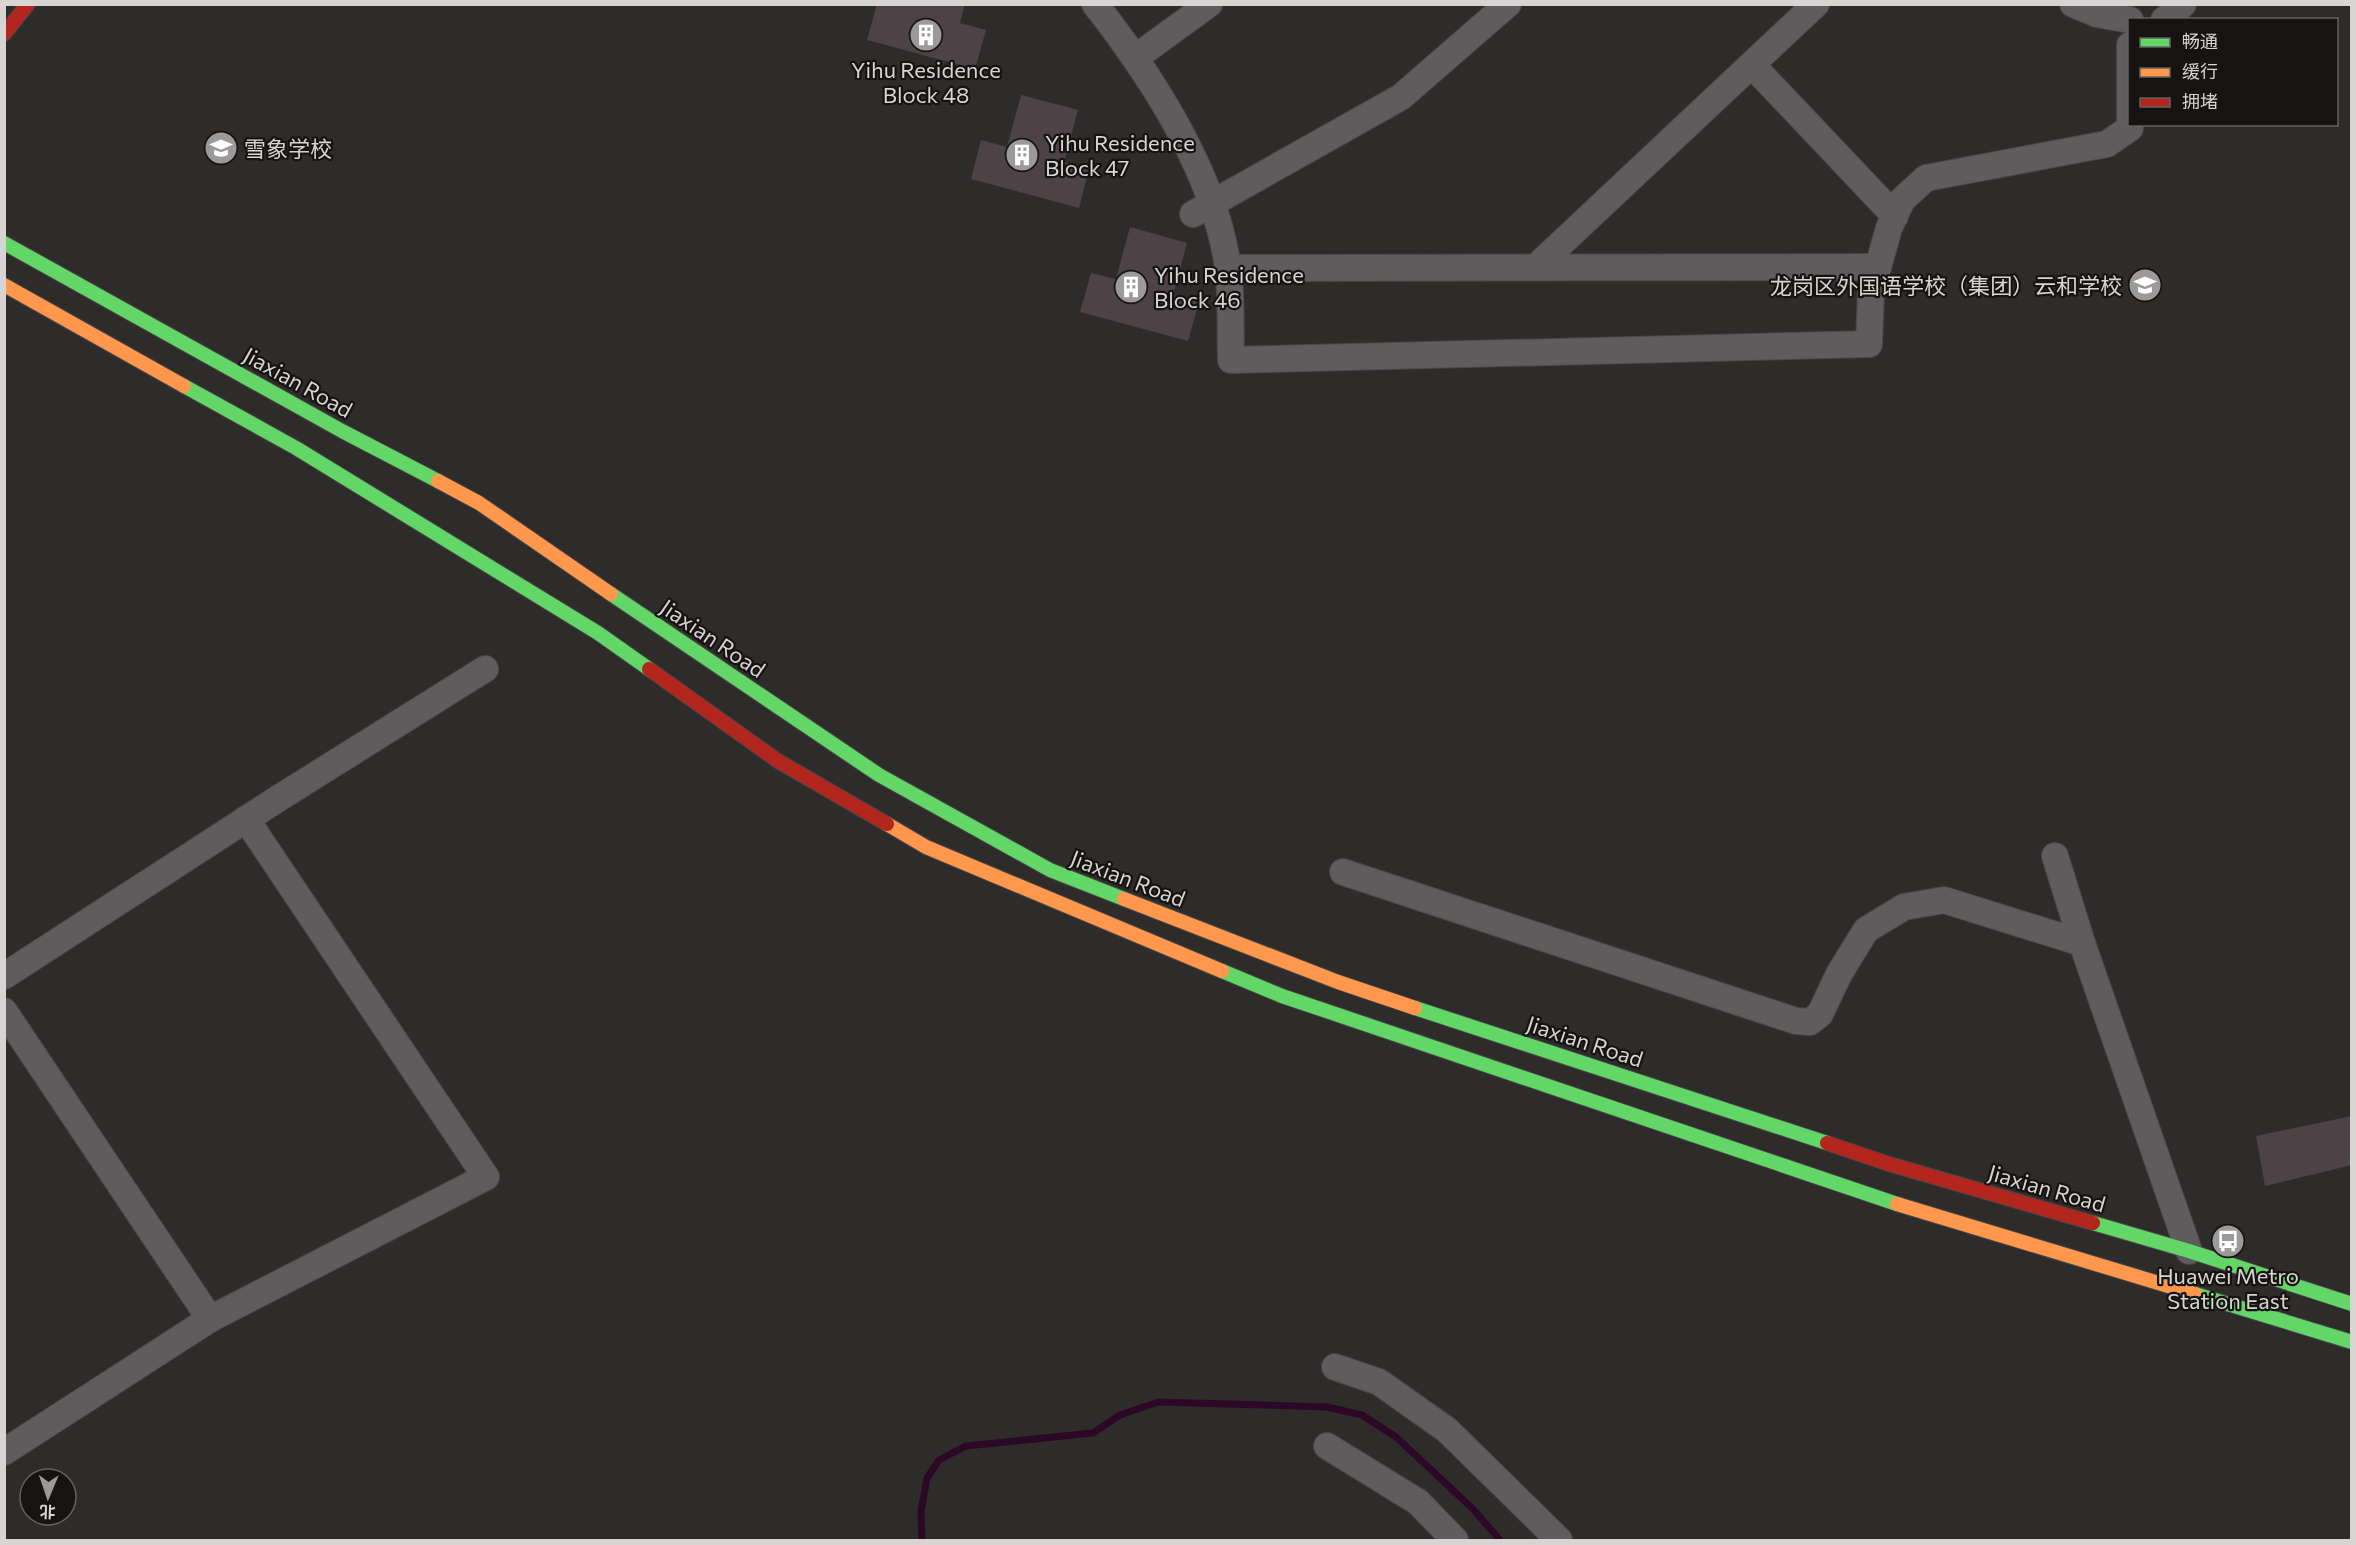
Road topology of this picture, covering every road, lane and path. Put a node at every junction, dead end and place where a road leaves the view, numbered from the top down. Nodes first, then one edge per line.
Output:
1 (28, 4) edge
2 (1095, 4) edge
3 (1209, 4) edge
4 (1508, 4) edge
5 (1816, 4) edge
6 (2073, 4) edge
7 (2183, 4) edge
8 (2166, 18) edge
9 (2128, 20) edge
10 (4, 34) edge
11 (1135, 58) junction
12 (1752, 65) junction
13 (2130, 126) edge
14 (1203, 209) junction
15 (1895, 216) junction
16 (4, 243) edge
17 (1536, 267) junction
18 (1878, 267) junction
19 (1228, 268) junction
20 (4, 285) edge
21 (485, 669) dead end
22 (246, 819) junction
23 (2055, 856) dead end
24 (1343, 872) dead end
25 (2082, 944) junction
26 (4, 976) edge
27 (4, 1011) edge
28 (2189, 1251) junction
29 (2352, 1304) edge
30 (210, 1319) junction
31 (2348, 1342) edge
32 (1335, 1367) dead end
33 (1327, 1446) dead end
34 (4, 1452) edge
35 (1455, 1540) edge
36 (1559, 1540) edge

1 - 10 main road
2 - 11 street
3 - 11 street
4 - 14 street
5 - 12 street
6 - 9 street
7 - 8 street
11 - 14 street
12 - 15 street
12 - 17 street
13 - 15 street
14 - 19 street
15 - 18 street
16 - 28 main road, Jiaxian Road
17 - 18 street
17 - 19 street
18 - 19 street
20 - 31 main road
21 - 22 street
22 - 26 street
22 - 30 street
23 - 25 street
24 - 25 street
25 - 28 street
27 - 30 street
28 - 29 main road, Jiaxian Road
30 - 34 street
32 - 36 street
33 - 35 street

